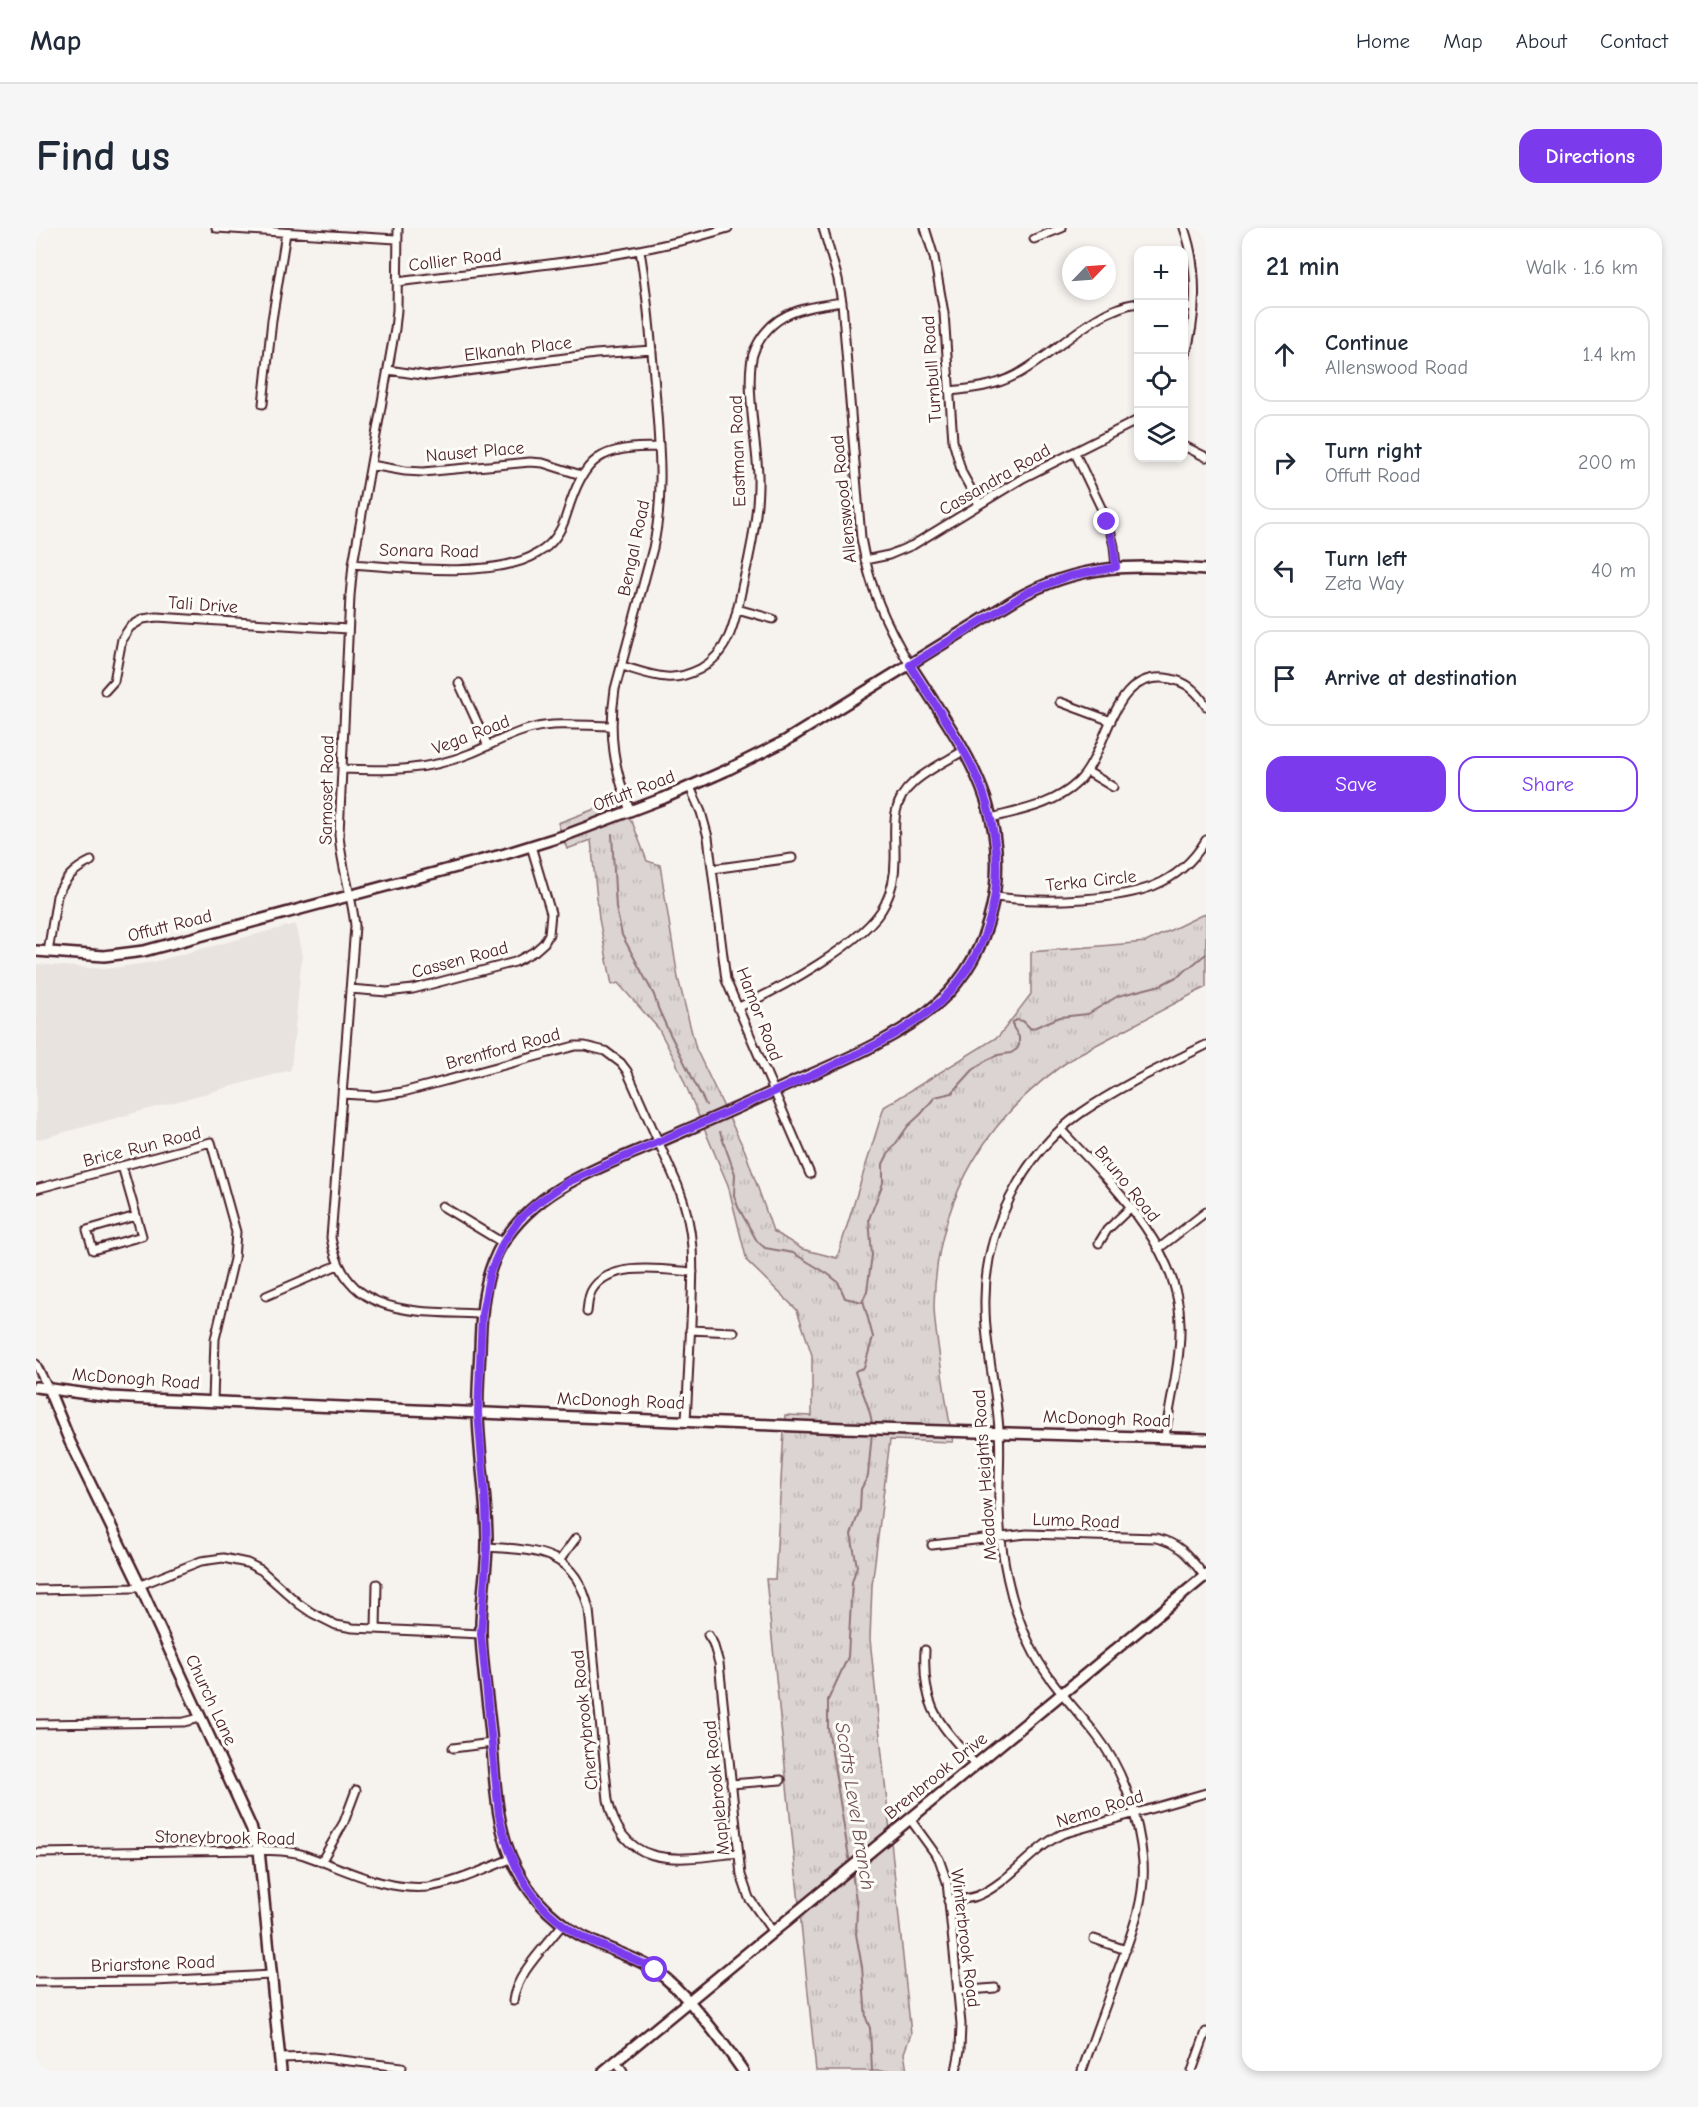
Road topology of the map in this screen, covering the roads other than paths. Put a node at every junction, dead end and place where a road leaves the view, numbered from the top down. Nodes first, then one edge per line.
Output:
1 (216, 228) edge
2 (398, 228) edge
3 (728, 228) edge
4 (823, 228) edge
5 (925, 228) edge
6 (1062, 228) edge
7 (1184, 228) edge
8 (286, 233) junction
9 (396, 239) junction
10 (1034, 239) dead end
11 (640, 251) junction
12 (397, 282) junction
13 (842, 302) junction
14 (1134, 304) edge
15 (1188, 306) edge
16 (1193, 306) junction
17 (652, 350) junction
18 (1186, 354) edge
19 (388, 370) junction
20 (949, 391) junction
21 (263, 404) dead end
22 (1134, 422) edge
23 (659, 447) junction
24 (1188, 448) edge
25 (1075, 453) junction
26 (1206, 457) edge
27 (371, 465) junction
28 (581, 476) junction
29 (980, 504) junction
30 (865, 560) junction
31 (353, 564) junction
32 (1116, 567) junction
33 (1206, 570) edge
34 (737, 609) junction
35 (773, 619) dead end
36 (348, 629) junction
37 (910, 665) junction
38 (622, 666) junction
39 (459, 683) dead end
40 (105, 691) dead end
41 (1060, 702) dead end
42 (1206, 706) edge
43 (1111, 721) junction
44 (611, 726) junction
45 (488, 746) junction
46 (963, 751) junction
47 (342, 769) junction
48 (1088, 772) junction
49 (690, 786) junction
50 (1113, 787) dead end
51 (630, 811) junction
52 (991, 818) junction
53 (1206, 840) edge
54 (531, 846) junction
55 (792, 858) dead end
56 (91, 861) dead end
57 (712, 869) junction
58 (350, 896) junction
59 (995, 897) junction
60 (36, 951) edge
61 (48, 952) junction
62 (350, 989) junction
63 (737, 1008) junction
64 (1206, 1045) edge
65 (773, 1092) junction
66 (342, 1094) junction
67 (1061, 1130) junction
68 (659, 1142) junction
69 (122, 1166) junction
70 (810, 1174) dead end
71 (36, 1189) edge
72 (442, 1206) dead end
73 (1131, 1207) junction
74 (1206, 1212) edge
75 (136, 1216) junction
76 (503, 1243) junction
77 (1099, 1243) dead end
78 (1158, 1249) junction
79 (338, 1265) junction
80 (693, 1272) junction
81 (266, 1296) dead end
82 (587, 1312) dead end
83 (482, 1314) junction
84 (690, 1330) junction
85 (734, 1332) dead end
86 (36, 1364) edge
87 (36, 1387) edge
88 (48, 1388) junction
89 (213, 1401) junction
90 (478, 1413) junction
91 (686, 1420) junction
92 (999, 1432) junction
93 (1164, 1437) junction
94 (1206, 1439) edge
95 (1000, 1536) junction
96 (576, 1538) dead end
97 (932, 1545) dead end
98 (487, 1547) junction
99 (559, 1561) junction
100 (1206, 1577) edge
101 (377, 1584) dead end
102 (140, 1586) junction
103 (36, 1590) edge
104 (376, 1629) junction
105 (481, 1634) junction
106 (708, 1635) dead end
107 (926, 1650) dead end
108 (1062, 1694) junction
109 (200, 1718) junction
110 (36, 1724) edge
111 (492, 1743) junction
112 (453, 1748) dead end
113 (976, 1765) junction
114 (781, 1780) dead end
115 (731, 1784) junction
116 (356, 1790) dead end
117 (1206, 1793) edge
118 (1134, 1814) junction
119 (910, 1819) junction
120 (259, 1850) junction
121 (36, 1853) edge
122 (738, 1853) junction
123 (511, 1859) junction
124 (321, 1862) junction
125 (948, 1901) junction
126 (562, 1925) junction
127 (773, 1932) junction
128 (1094, 1939) dead end
129 (1125, 1950) junction
130 (271, 1975) junction
131 (36, 1982) edge
132 (994, 1988) dead end
133 (957, 1991) junction
134 (513, 2001) dead end
135 (688, 2002) junction
136 (1206, 2032) edge
137 (281, 2058) junction
138 (616, 2061) junction
139 (402, 2067) dead end
140 (280, 2071) edge
141 (604, 2071) edge
142 (623, 2071) edge
143 (743, 2071) edge
144 (956, 2071) edge
145 (1082, 2071) edge
146 (1192, 2071) edge

1 - 8 street
2 - 9 street, Samoset Road
3 - 11 street, Collier Road
4 - 13 street, Allenswood Road
5 - 20 street, Turnbull Road
6 - 10 street
7 - 16 street
8 - 9 street
8 - 21 street
9 - 12 street, Samoset Road
11 - 12 street, Collier Road
11 - 17 street, Bengal Road
12 - 19 street, Samoset Road
13 - 30 street, Allenswood Road
13 - 34 street, Eastman Road
14 - 20 street
15 - 16 street
16 - 18 street
17 - 19 street, Elkanah Place
17 - 23 street, Bengal Road
19 - 27 street, Samoset Road
20 - 29 street, Turnbull Road
22 - 25 street, Cassandra Road
23 - 28 street, Sonara Road
23 - 38 street, Bengal Road
24 - 26 street
25 - 29 street, Cassandra Road
25 - 32 street
27 - 28 street, Nauset Place
27 - 31 street, Samoset Road
28 - 31 street, Sonara Road
29 - 30 street, Cassandra Road
30 - 37 street, Allenswood Road
31 - 36 street, Samoset Road
32 - 33 street, Offutt Road
32 - 37 street, Offutt Road
34 - 35 street
34 - 38 street, Eastman Road
36 - 40 street, Tali Drive
36 - 47 street, Samoset Road
37 - 46 street, Allenswood Road
37 - 49 street, Offutt Road
38 - 44 street, Bengal Road
39 - 45 street
41 - 43 street
42 - 43 street
43 - 48 street
44 - 45 street, Vega Road
44 - 51 street, Bengal Road
45 - 47 street, Vega Road
46 - 52 street, Allenswood Road
46 - 63 street
47 - 58 street, Samoset Road
48 - 50 street
48 - 52 street
49 - 51 street, Offutt Road
49 - 57 street, Hamor Road
51 - 54 street, Offutt Road
52 - 59 street, Allenswood Road
53 - 59 street, Terka Circle
54 - 58 street, Offutt Road
54 - 62 street, Cassen Road
55 - 57 street
56 - 61 street
57 - 63 street, Hamor Road
58 - 61 street, Offutt Road
58 - 62 street, Samoset Road
59 - 65 street, Allenswood Road
60 - 61 street, Offutt Road
62 - 66 street, Samoset Road
63 - 65 street, Hamor Road
64 - 67 street, Meadow Heights Road
65 - 68 street, Allenswood Road
65 - 70 street, Hamor Road
66 - 68 street, Brentford Road
66 - 79 street, Samoset Road
67 - 73 street, Bruno Road
67 - 92 street, Meadow Heights Road
68 - 76 street, Allenswood Road
68 - 80 street, Brentford Road
69 - 71 street, Brice Run Road
69 - 75 street
69 - 89 street, Brice Run Road
72 - 76 street
73 - 77 street
73 - 78 street, Bruno Road
74 - 78 street
75 - 75 street
76 - 83 street, Allenswood Road
78 - 93 street, Bruno Road
79 - 81 street
79 - 83 street, Samoset Road
80 - 82 street
80 - 84 street, Brentford Road
83 - 90 street, Allenswood Road
84 - 85 street
84 - 91 street, Brentford Road
86 - 88 street, Church Lane
87 - 88 street, McDonogh Road
88 - 89 street, McDonogh Road
88 - 102 street, Church Lane
89 - 90 street, McDonogh Road
90 - 91 street, McDonogh Road
90 - 98 street, Allenswood Road
91 - 92 street, McDonogh Road
92 - 93 street, McDonogh Road
92 - 95 street, Meadow Heights Road
93 - 94 street, McDonogh Road
95 - 97 street, Lumo Road
95 - 100 street, Lumo Road
95 - 108 street, Meadow Heights Road
96 - 99 street
98 - 99 street, Cherrybrook Road
98 - 105 street, Allenswood Road
99 - 122 street, Cherrybrook Road
100 - 108 street, Brenbrook Drive
101 - 104 street
102 - 103 street
102 - 104 street
102 - 109 street, Church Lane
104 - 105 street
105 - 111 street, Allenswood Road
106 - 115 street, Maplebrook Road
107 - 113 street
108 - 113 street, Brenbrook Drive
108 - 118 street, Meadow Heights Road
109 - 110 street
109 - 120 street, Church Lane
111 - 112 street
111 - 123 street, Allenswood Road
113 - 119 street, Brenbrook Drive
114 - 115 street
115 - 122 street, Maplebrook Road
116 - 124 street
117 - 118 street, Nemo Road
118 - 125 street, Nemo Road
118 - 129 street, Meadow Heights Road
119 - 125 street, Winterbrook Road
119 - 127 street, Brenbrook Drive
120 - 121 street, Stoneybrook Road
120 - 124 street, Stoneybrook Road
120 - 130 street, Church Lane
122 - 127 street, Maplebrook Road
123 - 124 street, Stoneybrook Road
123 - 126 street, Allenswood Road
125 - 133 street, Winterbrook Road
126 - 134 street
126 - 135 street, Allenswood Road
127 - 135 street, Brenbrook Drive
128 - 129 street
129 - 145 street, Meadow Heights Road
130 - 131 street, Briarstone Road
130 - 137 street, Church Lane
132 - 133 street
133 - 144 street, Winterbrook Road
135 - 138 street, Brenbrook Drive
135 - 143 street, Allenswood Road
136 - 146 street
137 - 139 street
137 - 140 street, Church Lane
138 - 141 street, Brenbrook Drive
138 - 142 street

